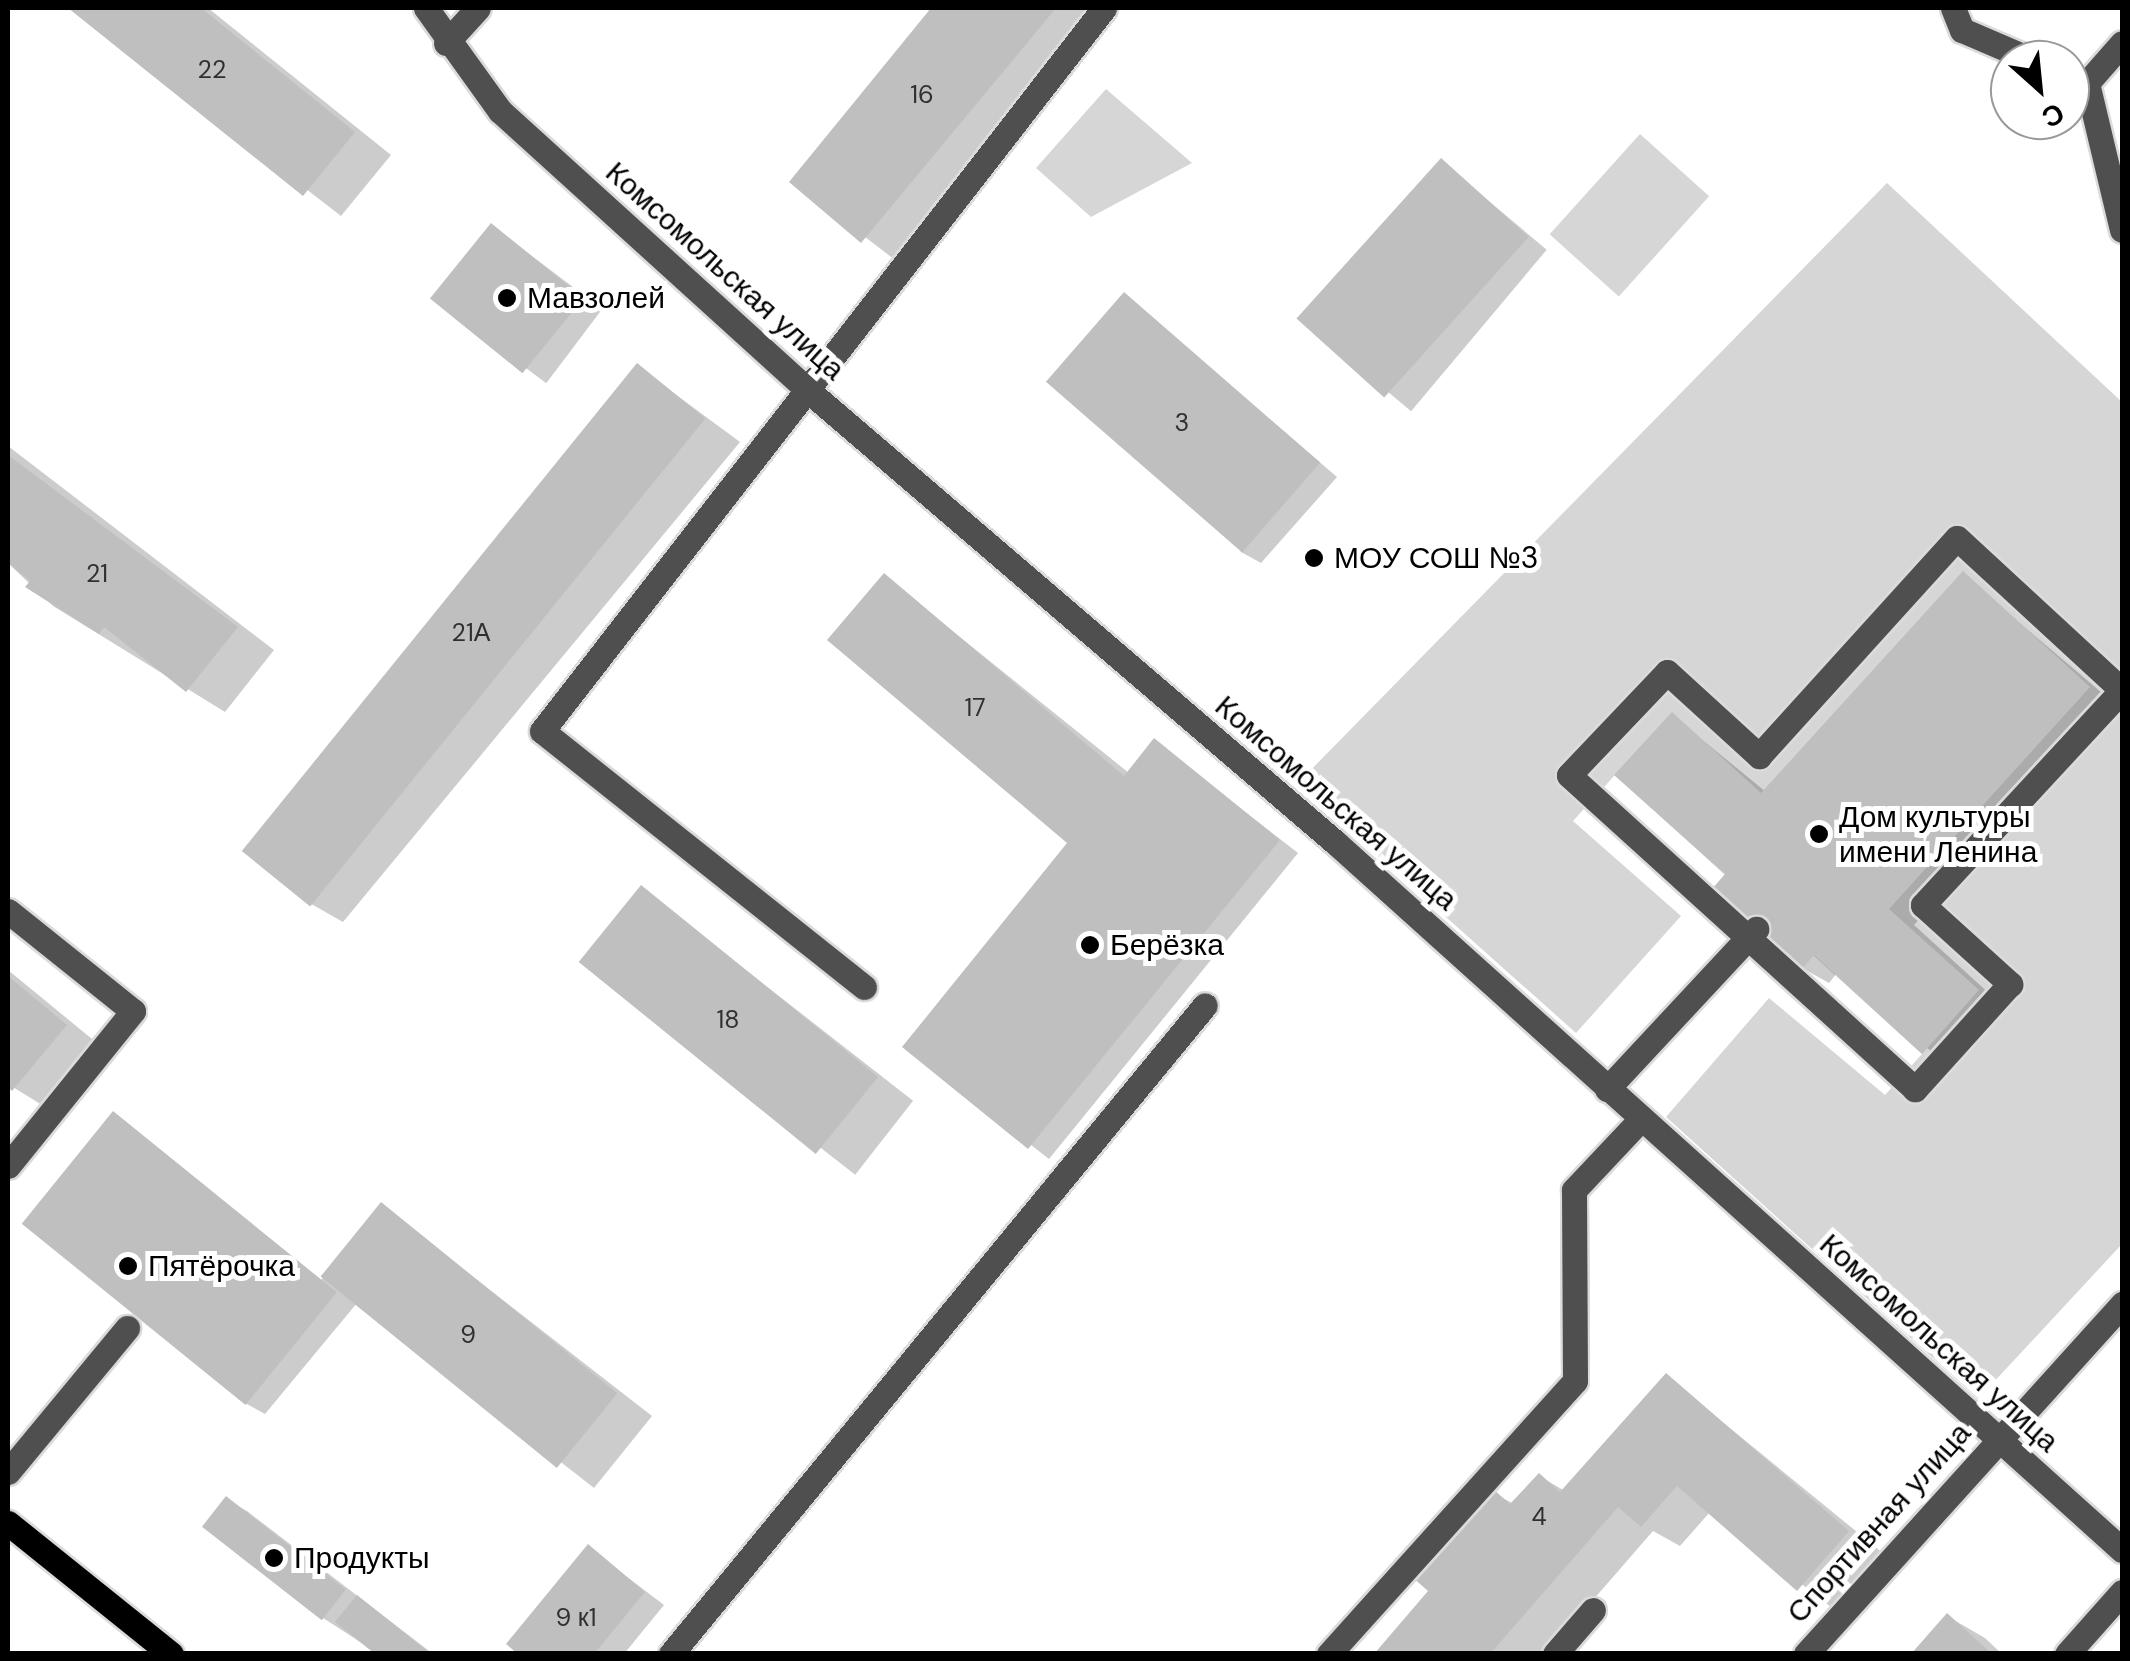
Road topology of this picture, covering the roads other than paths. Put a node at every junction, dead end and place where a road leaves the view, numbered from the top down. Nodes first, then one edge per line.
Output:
1 (426, 8) edge
2 (478, 8) edge
3 (1104, 8) edge
4 (1953, 8) edge
5 (1990, 42) edge
6 (446, 43) junction
7 (2122, 43) edge
8 (2090, 70) edge
9 (2090, 121) edge
10 (2122, 230) edge
11 (804, 388) junction
12 (8, 910) edge
13 (1752, 934) junction
14 (864, 987) dead end
15 (1206, 1005) dead end
16 (1607, 1090) junction
17 (1640, 1120) junction
18 (8, 1166) edge
19 (2122, 1304) edge
20 (127, 1328) dead end
21 (1997, 1439) junction
22 (8, 1472) edge
23 (8, 1523) edge
24 (2122, 1550) edge
25 (2122, 1592) edge
26 (1593, 1610) dead end
27 (171, 1654) edge
28 (671, 1654) edge
29 (1328, 1654) edge
30 (1554, 1654) edge
31 (1806, 1654) edge
32 (2067, 1654) edge

1 - 6 street, Комсомольская улица
2 - 6 street
3 - 11 street
4 - 5 street
6 - 11 street, Комсомольская улица
7 - 8 street
9 - 10 street
11 - 14 street
11 - 16 street, Комсомольская улица
12 - 18 street
13 - 13 street
13 - 16 street
15 - 28 street
16 - 17 street, Комсомольская улица
17 - 21 street, Комсомольская улица
17 - 29 street
19 - 21 street, Спортивная улица
20 - 22 street
21 - 24 street, Комсомольская улица
21 - 31 street, Спортивная улица
23 - 27 main road
25 - 32 street
26 - 30 street

